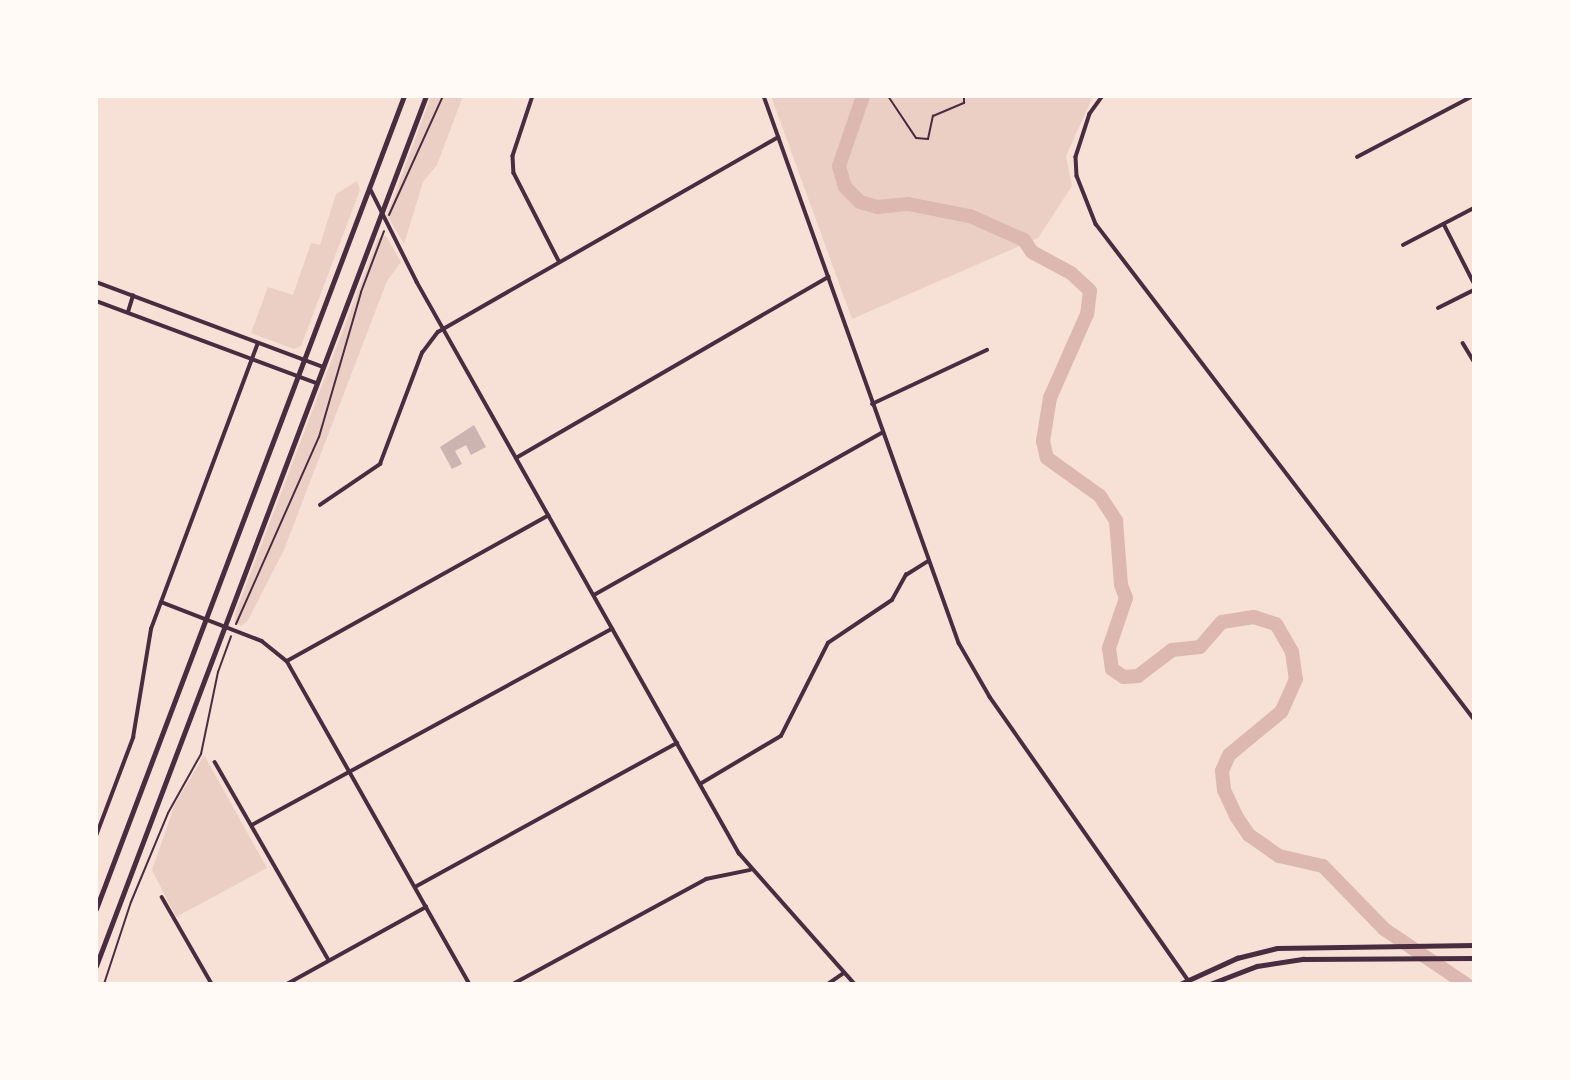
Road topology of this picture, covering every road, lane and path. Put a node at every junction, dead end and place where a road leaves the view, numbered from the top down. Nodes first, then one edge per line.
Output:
1 (404, 96) edge
2 (426, 96) edge
3 (443, 96) edge
4 (533, 96) edge
5 (764, 96) edge
6 (888, 96) edge
7 (964, 96) edge
8 (1103, 96) edge
9 (1473, 96) edge
10 (778, 136) junction
11 (1357, 157) dead end
12 (370, 186) junction
13 (1474, 208) edge
14 (380, 213) junction
15 (388, 219) dead end
16 (1444, 224) junction
17 (382, 237) dead end
18 (1403, 245) dead end
19 (559, 261) junction
20 (828, 277) junction
21 (96, 282) edge
22 (1474, 283) edge
23 (1474, 290) edge
24 (133, 296) junction
25 (96, 301) edge
26 (1438, 309) dead end
27 (128, 312) junction
28 (444, 329) junction
29 (258, 343) junction
30 (1463, 343) dead end
31 (987, 350) dead end
32 (252, 358) junction
33 (305, 360) junction
34 (1474, 361) edge
35 (323, 367) junction
36 (299, 376) junction
37 (316, 383) junction
38 (872, 404) junction
39 (882, 432) junction
40 (516, 458) junction
41 (320, 505) dead end
42 (549, 516) junction
43 (928, 561) junction
44 (594, 595) junction
45 (161, 601) junction
46 (206, 619) junction
47 (236, 623) dead end
48 (223, 626) junction
49 (612, 628) junction
50 (231, 636) dead end
51 (286, 661) junction
52 (1474, 719) edge
53 (677, 743) junction
54 (215, 762) dead end
55 (351, 771) junction
56 (700, 784) junction
57 (252, 825) junction
58 (96, 836) edge
59 (750, 870) junction
60 (415, 887) junction
61 (162, 897) dead end
62 (426, 907) junction
63 (96, 909) edge
64 (1474, 945) edge
65 (1472, 958) edge
66 (329, 961) junction
67 (96, 966) edge
68 (844, 972) junction
69 (1189, 982) edge
70 (104, 984) edge
71 (212, 984) edge
72 (287, 984) edge
73 (470, 984) edge
74 (513, 984) edge
75 (828, 984) edge
76 (855, 984) edge
77 (1181, 984) edge
78 (1210, 984) edge

1 - 12 main road
2 - 14 main road
3 - 15 path
4 - 19 street
5 - 10 street
6 - 7 path
8 - 52 street
9 - 11 street
10 - 19 street
10 - 20 street
12 - 14 street
12 - 33 main road
13 - 16 street
14 - 28 street
14 - 35 main road
16 - 18 street
16 - 22 street
17 - 47 path
19 - 28 street
20 - 38 street
20 - 40 street
21 - 24 street
23 - 26 street
24 - 27 street
24 - 29 street
25 - 27 street
27 - 32 street
28 - 40 street
28 - 41 street
29 - 32 street
29 - 33 street
30 - 34 street
31 - 38 street
32 - 36 street
32 - 45 street
33 - 35 street
33 - 36 main road
35 - 37 main road
36 - 37 street
36 - 46 main road
37 - 48 main road
38 - 39 street
39 - 43 street
39 - 44 street
40 - 42 street
42 - 44 street
42 - 51 street
43 - 56 street
43 - 69 street
44 - 49 street
45 - 46 street
45 - 58 street
46 - 48 street
46 - 63 main road
48 - 51 street
48 - 67 main road
49 - 53 street
49 - 55 street
50 - 70 path
51 - 55 street
53 - 56 street
53 - 60 street
54 - 57 street
55 - 57 street
55 - 60 street
56 - 59 street
57 - 66 street
59 - 68 street
59 - 74 street
60 - 62 street
61 - 71 street
62 - 66 street
62 - 73 street
64 - 69 main road
65 - 78 main road
66 - 72 street
68 - 75 street
68 - 76 street
69 - 77 main road

